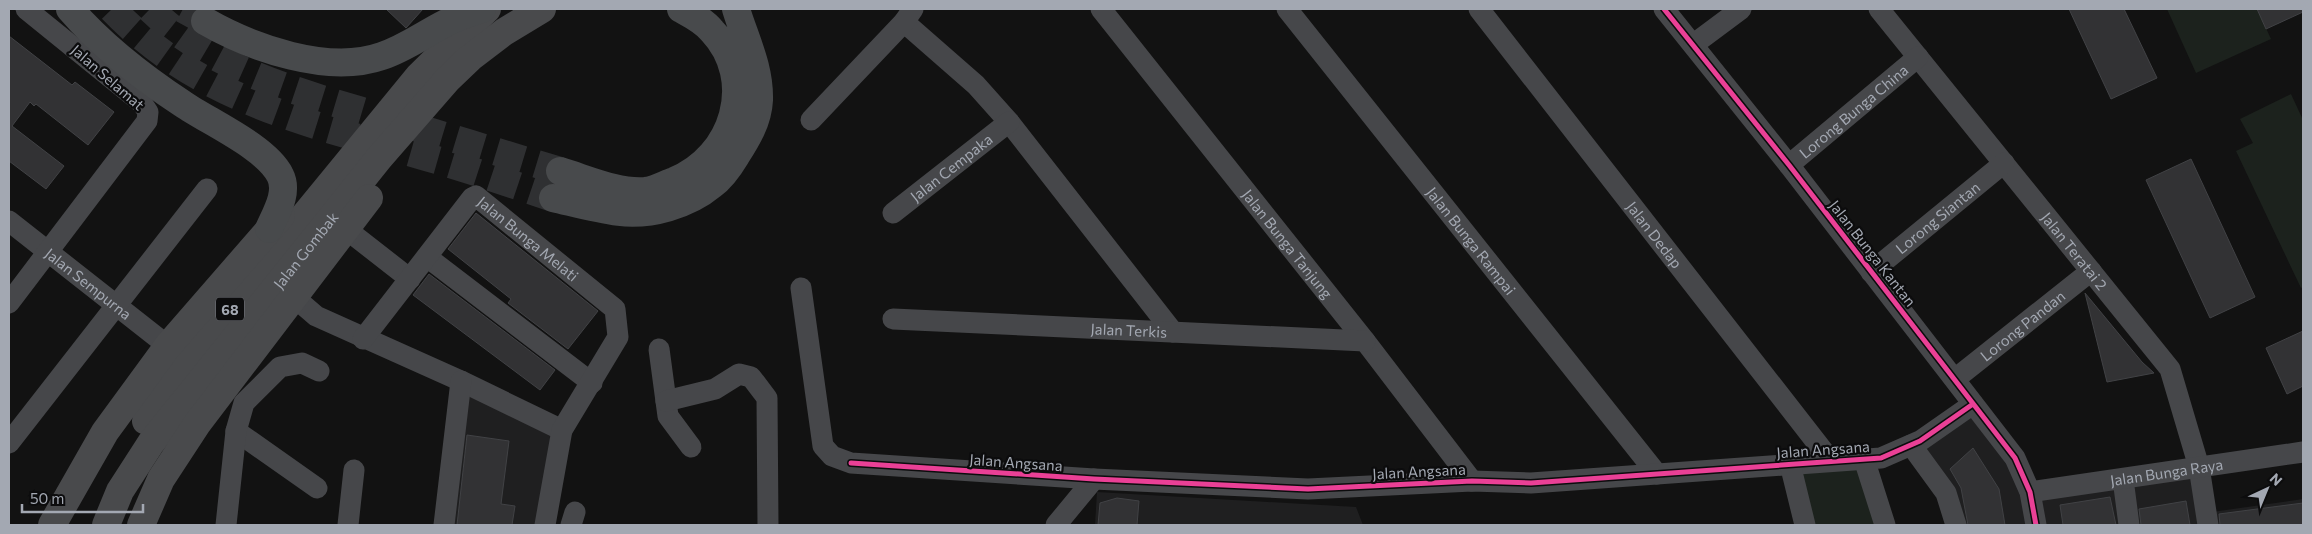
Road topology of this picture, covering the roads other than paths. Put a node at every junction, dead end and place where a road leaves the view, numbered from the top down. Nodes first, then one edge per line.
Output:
1 (26, 9) edge
2 (70, 9) edge
3 (482, 9) edge
4 (487, 9) edge
5 (542, 9) edge
6 (681, 9) edge
7 (736, 9) edge
8 (1101, 9) edge
9 (1287, 9) edge
10 (1479, 9) edge
11 (1664, 9) edge
12 (1741, 9) edge
13 (1879, 9) edge
14 (909, 15) edge
15 (205, 22) tunnel mouth
16 (1694, 44) junction
17 (1918, 57) junction
18 (394, 106) junction
19 (811, 120) dead end
20 (1008, 122) junction
21 (380, 157) junction
22 (2004, 163) junction
23 (1790, 165) junction
24 (560, 171) tunnel mouth
25 (207, 189) dead end
26 (552, 198) tunnel mouth
27 (893, 213) dead end
28 (9, 221) edge
29 (269, 229) junction
30 (346, 229) junction
31 (48, 252) junction
32 (427, 257) junction
33 (2091, 271) junction
34 (1871, 272) junction
35 (410, 279) junction
36 (801, 288) dead end
37 (294, 297) junction
38 (9, 303) edge
39 (116, 305) junction
40 (893, 319) dead end
41 (1173, 332) junction
42 (363, 339) junction
43 (1366, 341) junction
44 (168, 346) junction
45 (659, 349) dead end
46 (319, 371) dead end
47 (1955, 379) junction
48 (461, 381) junction
49 (592, 383) junction
50 (666, 400) junction
51 (1973, 404) junction
52 (562, 430) junction
53 (236, 431) junction
54 (9, 443) edge
55 (1911, 445) junction
56 (691, 447) dead end
57 (2303, 452) edge
58 (1864, 459) junction
59 (1831, 461) junction
60 (1790, 464) junction
61 (2199, 467) junction
62 (354, 470) dead end
63 (1657, 474) junction
64 (2124, 478) junction
65 (1094, 479) junction
66 (1472, 481) junction
67 (317, 488) dead end
68 (2030, 492) junction
69 (52, 525) edge
70 (86, 525) edge
71 (106, 525) edge
72 (141, 525) edge
73 (226, 525) edge
74 (348, 525) edge
75 (444, 525) edge
76 (545, 525) edge
77 (768, 525) edge
78 (1056, 525) edge
79 (1805, 525) edge
80 (1886, 525) edge
81 (1956, 525) edge
82 (2036, 525) edge
83 (2129, 525) edge
84 (2208, 525) edge

1 - 31 street, Jalan Selamat
2 - 29 highway
3 - 15 highway
4 - 18 main road, Jalan Gombak / 68
5 - 21 main road, Jalan Gombak / 68
6 - 24 highway
7 - 26 highway
8 - 43 street, Jalan Bunga Tanjung
9 - 63 street, Jalan Bunga Rampai
10 - 59 street, Jalan Dedap
11 - 16 street, Jalan Bunga Kantan
12 - 16 street
13 - 17 street, Jalan Teratai 2
14 - 19 street
14 - 20 street
16 - 23 street, Jalan Bunga Kantan
17 - 22 street, Jalan Teratai 2
17 - 23 street, Lorong Bunga China
18 - 29 main road
18 - 70 main road, Jalan Gombak / 68
20 - 27 street, Jalan Cempaka
20 - 41 street
21 - 30 main road
21 - 71 main road, Jalan Gombak / 68
22 - 33 street, Jalan Teratai 2
22 - 34 street, Lorong Siantan
23 - 34 street, Jalan Bunga Kantan
25 - 39 street
28 - 31 street, Jalan Sempurna
29 - 44 main road
30 - 35 street
30 - 37 main road
31 - 38 street, Jalan Selamat
31 - 39 street, Jalan Sempurna
32 - 35 street, Jalan Bunga Melati
32 - 49 street
32 - 49 street, Jalan Bunga Melati
33 - 47 street, Lorong Pandan
33 - 61 street, Jalan Teratai 2
34 - 47 street, Jalan Bunga Kantan
35 - 42 street, Jalan Bunga Melati
36 - 65 street, Jalan Angsana
37 - 42 street
37 - 72 main road
39 - 44 street, Jalan Sempurna
39 - 54 street
40 - 41 street, Jalan Terkis
41 - 43 street, Jalan Terkis
42 - 48 street
43 - 66 street, Jalan Bunga Tanjung
44 - 69 main road
45 - 50 street
46 - 53 street
47 - 51 street, Jalan Bunga Kantan
48 - 52 street
48 - 75 street
49 - 52 street, Jalan Bunga Melati
50 - 56 street
50 - 77 street
51 - 55 street, Jalan Angsana
51 - 68 street, Jalan Bunga Kantan
52 - 76 street, Jalan Bunga Melati
53 - 67 street
53 - 73 street
55 - 58 street, Jalan Angsana
55 - 81 street
57 - 61 street, Jalan Bunga Raya
58 - 59 street, Jalan Angsana
58 - 80 street
59 - 60 street, Jalan Angsana
60 - 63 street, Jalan Angsana
60 - 79 street
61 - 64 street, Jalan Bunga Raya
61 - 84 street, Jalan Teratai 2
62 - 74 street
63 - 66 street, Jalan Angsana
64 - 68 street, Jalan Bunga Raya
64 - 83 street
65 - 66 street, Jalan Angsana
65 - 78 street
68 - 82 street, Jalan Bunga Kantan

